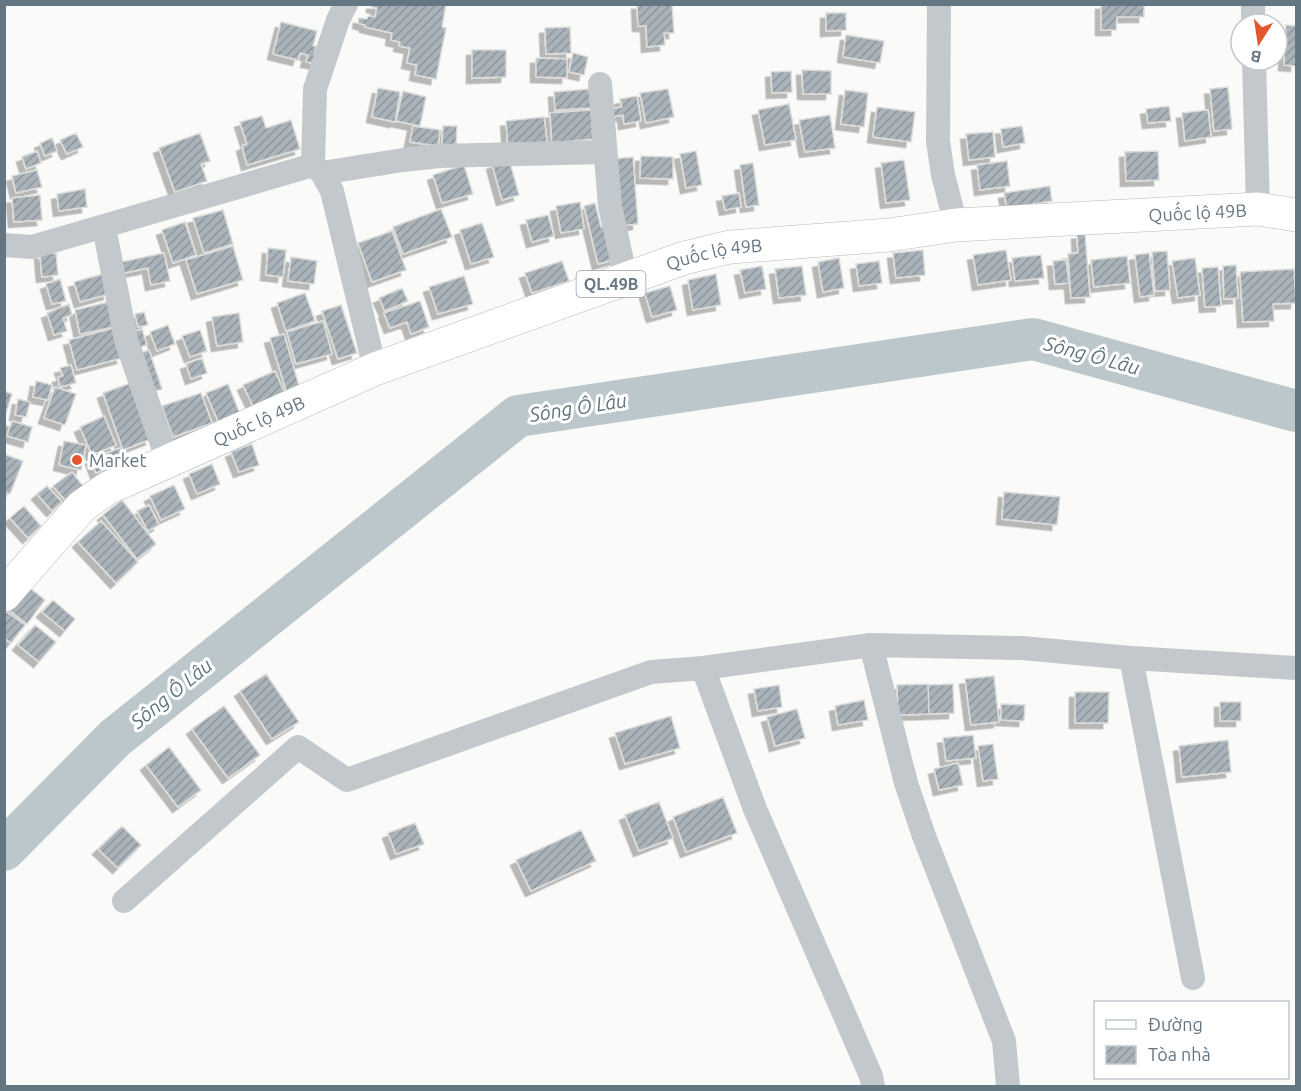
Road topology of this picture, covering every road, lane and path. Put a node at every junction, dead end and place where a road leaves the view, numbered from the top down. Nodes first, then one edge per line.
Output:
1 (346, 4) edge
2 (939, 4) edge
3 (1254, 72) edge
4 (600, 84) dead end
5 (605, 152) junction
6 (318, 169) junction
7 (1258, 209) junction
8 (1296, 215) edge
9 (956, 225) junction
10 (104, 227) junction
11 (4, 245) edge
12 (626, 279) junction
13 (375, 369) junction
14 (168, 461) junction
15 (4, 595) edge
16 (871, 645) junction
17 (1131, 657) junction
18 (703, 668) junction
19 (1296, 668) edge
20 (124, 901) dead end
21 (1193, 978) dead end
22 (873, 1086) edge
23 (1008, 1086) edge

1 - 6 street
2 - 9 street
3 - 7 street
4 - 5 street
5 - 6 street
5 - 12 street
6 - 10 street
6 - 13 street
7 - 8 main road, Quốc lộ 49B / QL.49B
7 - 9 main road, Quốc lộ 49B / QL.49B
9 - 12 main road, Quốc lộ 49B / QL.49B
10 - 11 street
10 - 14 street
12 - 13 main road, Quốc lộ 49B / QL.49B
13 - 14 main road, Quốc lộ 49B / QL.49B
14 - 15 main road, Quốc lộ 49B / QL.49B
16 - 17 street
16 - 18 street
16 - 23 street
17 - 19 street
17 - 21 street
18 - 20 street
18 - 22 street

